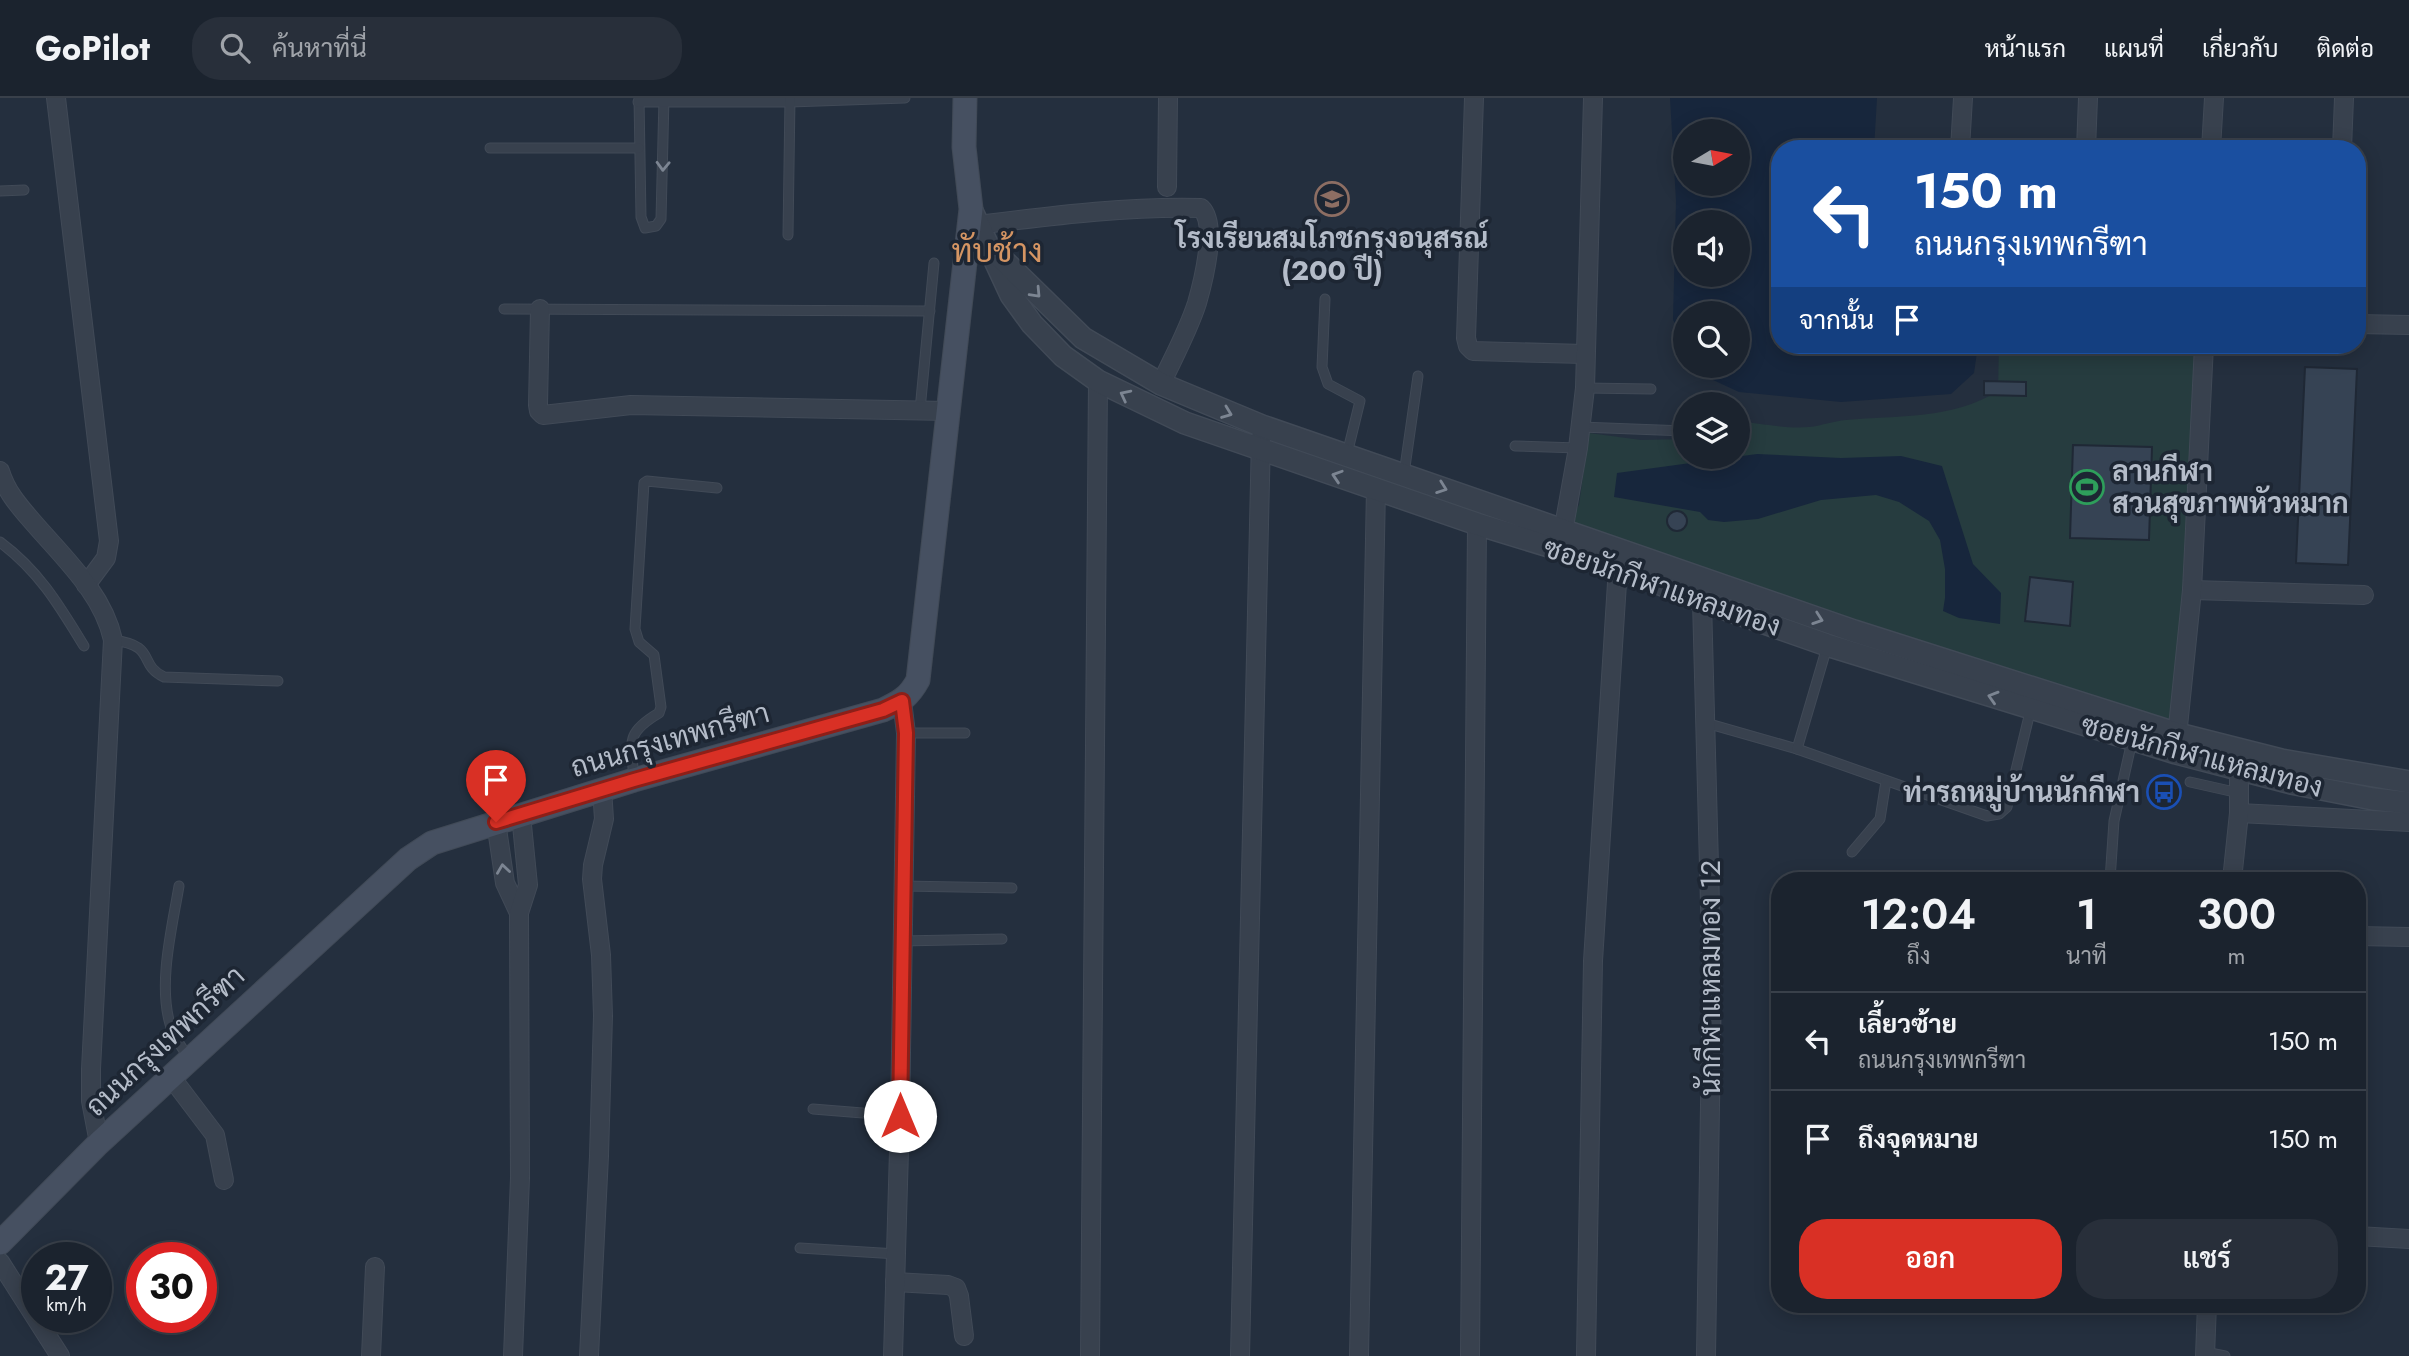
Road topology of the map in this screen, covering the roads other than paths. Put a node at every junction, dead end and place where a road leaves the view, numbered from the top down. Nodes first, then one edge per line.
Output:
1 (57, 98) edge
2 (905, 98) edge
3 (965, 98) edge
4 (1168, 98) edge
5 (1475, 98) edge
6 (1593, 98) edge
7 (1963, 98) edge
8 (2088, 98) edge
9 (2214, 98) edge
10 (2344, 98) edge
11 (638, 100) edge
12 (664, 100) edge
13 (790, 100) edge
14 (1961, 140) edge
15 (2086, 140) edge
16 (2212, 140) edge
17 (2342, 140) edge
18 (490, 148) dead end
19 (639, 148) junction
20 (1167, 187) dead end
21 (24, 190) dead end
22 (0, 191) edge
23 (974, 217) junction
24 (788, 235) dead end
25 (988, 245) junction
26 (934, 263) dead end
27 (1325, 299) dead end
28 (503, 309) dead end
29 (540, 309) junction
30 (930, 311) junction
31 (2366, 324) edge
32 (2409, 325) edge
33 (1584, 354) junction
34 (2204, 354) edge
35 (1418, 376) dead end
36 (1098, 381) junction
37 (1161, 384) junction
38 (1585, 388) junction
39 (1651, 389) dead end
40 (920, 410) junction
41 (947, 411) junction
42 (1262, 426) junction
43 (1581, 427) junction
44 (1673, 431) edge
45 (1515, 446) dead end
46 (1578, 448) junction
47 (1259, 450) junction
48 (1346, 456) junction
49 (0, 471) edge
50 (1404, 474) junction
51 (717, 488) dead end
52 (1376, 488) junction
53 (1477, 524) junction
54 (1563, 532) junction
55 (0, 541) edge
56 (1618, 567) junction
57 (86, 585) junction
58 (2192, 590) junction
59 (2364, 594) dead end
60 (1702, 601) junction
61 (113, 640) junction
62 (1828, 645) junction
63 (84, 646) dead end
64 (278, 681) dead end
65 (902, 701) junction
66 (2031, 708) junction
67 (1706, 723) junction
68 (906, 733) junction
69 (965, 733) dead end
70 (2133, 740) junction
71 (2177, 743) junction
72 (1797, 749) junction
73 (2239, 770) junction
74 (634, 780) junction
75 (1886, 781) junction
76 (2190, 782) dead end
77 (2409, 782) edge
78 (602, 789) junction
79 (2239, 793) junction
80 (2409, 803) edge
81 (2239, 813) junction
82 (522, 814) junction
83 (496, 822) junction
84 (2409, 822) edge
85 (1852, 852) dead end
86 (2110, 872) edge
87 (2233, 872) edge
88 (179, 886) dead end
89 (903, 887) junction
90 (1012, 888) dead end
91 (519, 913) junction
92 (2366, 936) edge
93 (2409, 937) edge
94 (1002, 939) dead end
95 (901, 941) junction
96 (190, 1059) junction
97 (171, 1077) junction
98 (813, 1109) dead end
99 (900, 1116) junction
100 (99, 1143) junction
101 (224, 1180) dead end
102 (2366, 1237) edge
103 (2409, 1239) edge
104 (0, 1243) edge
105 (800, 1248) dead end
106 (897, 1254) junction
107 (0, 1262) edge
108 (376, 1267) dead end
109 (895, 1282) junction
110 (2207, 1313) edge
111 (964, 1336) dead end
112 (2205, 1354) edge
113 (60, 1356) edge
114 (371, 1356) edge
115 (513, 1356) edge
116 (589, 1356) edge
117 (892, 1356) edge
118 (1090, 1356) edge
119 (1240, 1356) edge
120 (1359, 1356) edge
121 (1470, 1356) edge
122 (1586, 1356) edge
123 (1706, 1356) edge
124 (2225, 1356) edge

1 - 57 street
2 - 13 lane
3 - 23 main road
4 - 20 street
5 - 33 street
6 - 33 street
7 - 14 street
8 - 15 street
9 - 16 street
10 - 17 street
11 - 12 lane
11 - 19 lane
12 - 13 lane
12 -> 19 lane
13 - 24 lane
18 - 19 lane
21 - 22 lane
23 - 25 street, ซอยนักกีฬาแหลมทอง
23 - 37 street
23 - 41 main road
25 - 36 street, ซอยนักกีฬาแหลมทอง
25 -> 37 street, ซอยนักกีฬาแหลมทอง
26 - 30 lane
27 - 48 lane
28 - 29 lane
29 - 30 lane
29 - 40 street
30 - 40 lane
31 - 32 street
33 - 38 street
34 - 58 street
35 - 50 lane
47 -> 36 street, ซอยนักกีฬาแหลมทอง
36 - 118 street
37 -> 42 street, ซอยนักกีฬาแหลมทอง
38 - 39 lane
38 - 43 street
40 - 41 street
41 - 65 main road
42 - 47 street
42 - 48 street, ซอยนักกีฬาแหลมทอง
43 - 44 lane
43 - 46 street
45 - 46 lane
46 - 54 street
52 -> 47 street, ซอยนักกีฬาแหลมทอง
47 - 119 street
48 - 50 street, ซอยนักกีฬาแหลมทอง
49 - 57 street
50 -> 54 street, ซอยนักกีฬาแหลมทอง
51 - 74 lane
52 - 53 street, ซอยนักกีฬาแหลมทอง
52 - 120 street
53 - 56 street, ซอยนักกีฬาแหลมทอง
53 - 121 street
54 -> 71 street, ซอยนักกีฬาแหลมทอง
55 - 63 lane
56 - 60 street, ซอยนักกีฬาแหลมทอง
56 - 122 street
57 - 61 street
58 - 59 street
58 - 71 street
60 - 62 street, ซอยนักกีฬาแหลมทอง
60 - 67 street, นักกีฬาแหลมทอง 12
61 - 64 lane
61 - 100 street
66 -> 62 street, ซอยนักกีฬาแหลมทอง
62 - 72 lane
65 - 68 street
65 - 74 main road, ถนนกรุงเทพกรีฑา
66 - 70 street, ซอยนักกีฬาแหลมทอง
66 - 75 lane
67 - 72 lane
67 - 123 street, นักกีฬาแหลมทอง 12
68 - 69 lane
68 - 89 street
70 - 71 street, ซอยนักกีฬาแหลมทอง
70 - 86 lane
71 - 73 street, ซอยนักกีฬาแหลมทอง
71 - 77 street, ซอยนักกีฬาแหลมทอง
72 - 75 lane
73 - 79 street
73 - 80 street, ซอยนักกีฬาแหลมทอง
74 - 78 main road, ถนนกรุงเทพกรีฑา
75 - 85 lane
76 - 79 lane
78 - 82 main road, ถนนกรุงเทพกรีฑา
78 - 116 street
79 - 81 street
81 - 84 street
81 - 87 street
82 - 83 main road, ถนนกรุงเทพกรีฑา
82 - 91 street
91 -> 83 street
83 - 96 main road, ถนนกรุงเทพกรีฑา
88 - 96 lane
89 - 90 lane
89 - 95 street
91 - 115 street
92 - 93 street
94 - 95 lane
95 - 99 street
96 - 97 main road, ถนนกรุงเทพกรีฑา
97 - 100 main road, ถนนกรุงเทพกรีฑา
97 - 101 street
98 - 99 lane
99 - 106 street
100 - 104 main road, ถนนกรุงเทพกรีฑา
102 - 103 street
105 - 106 lane
106 - 109 street
107 - 113 street
108 - 114 street
109 - 111 street
109 - 117 street
110 - 112 street
112 - 124 lane

